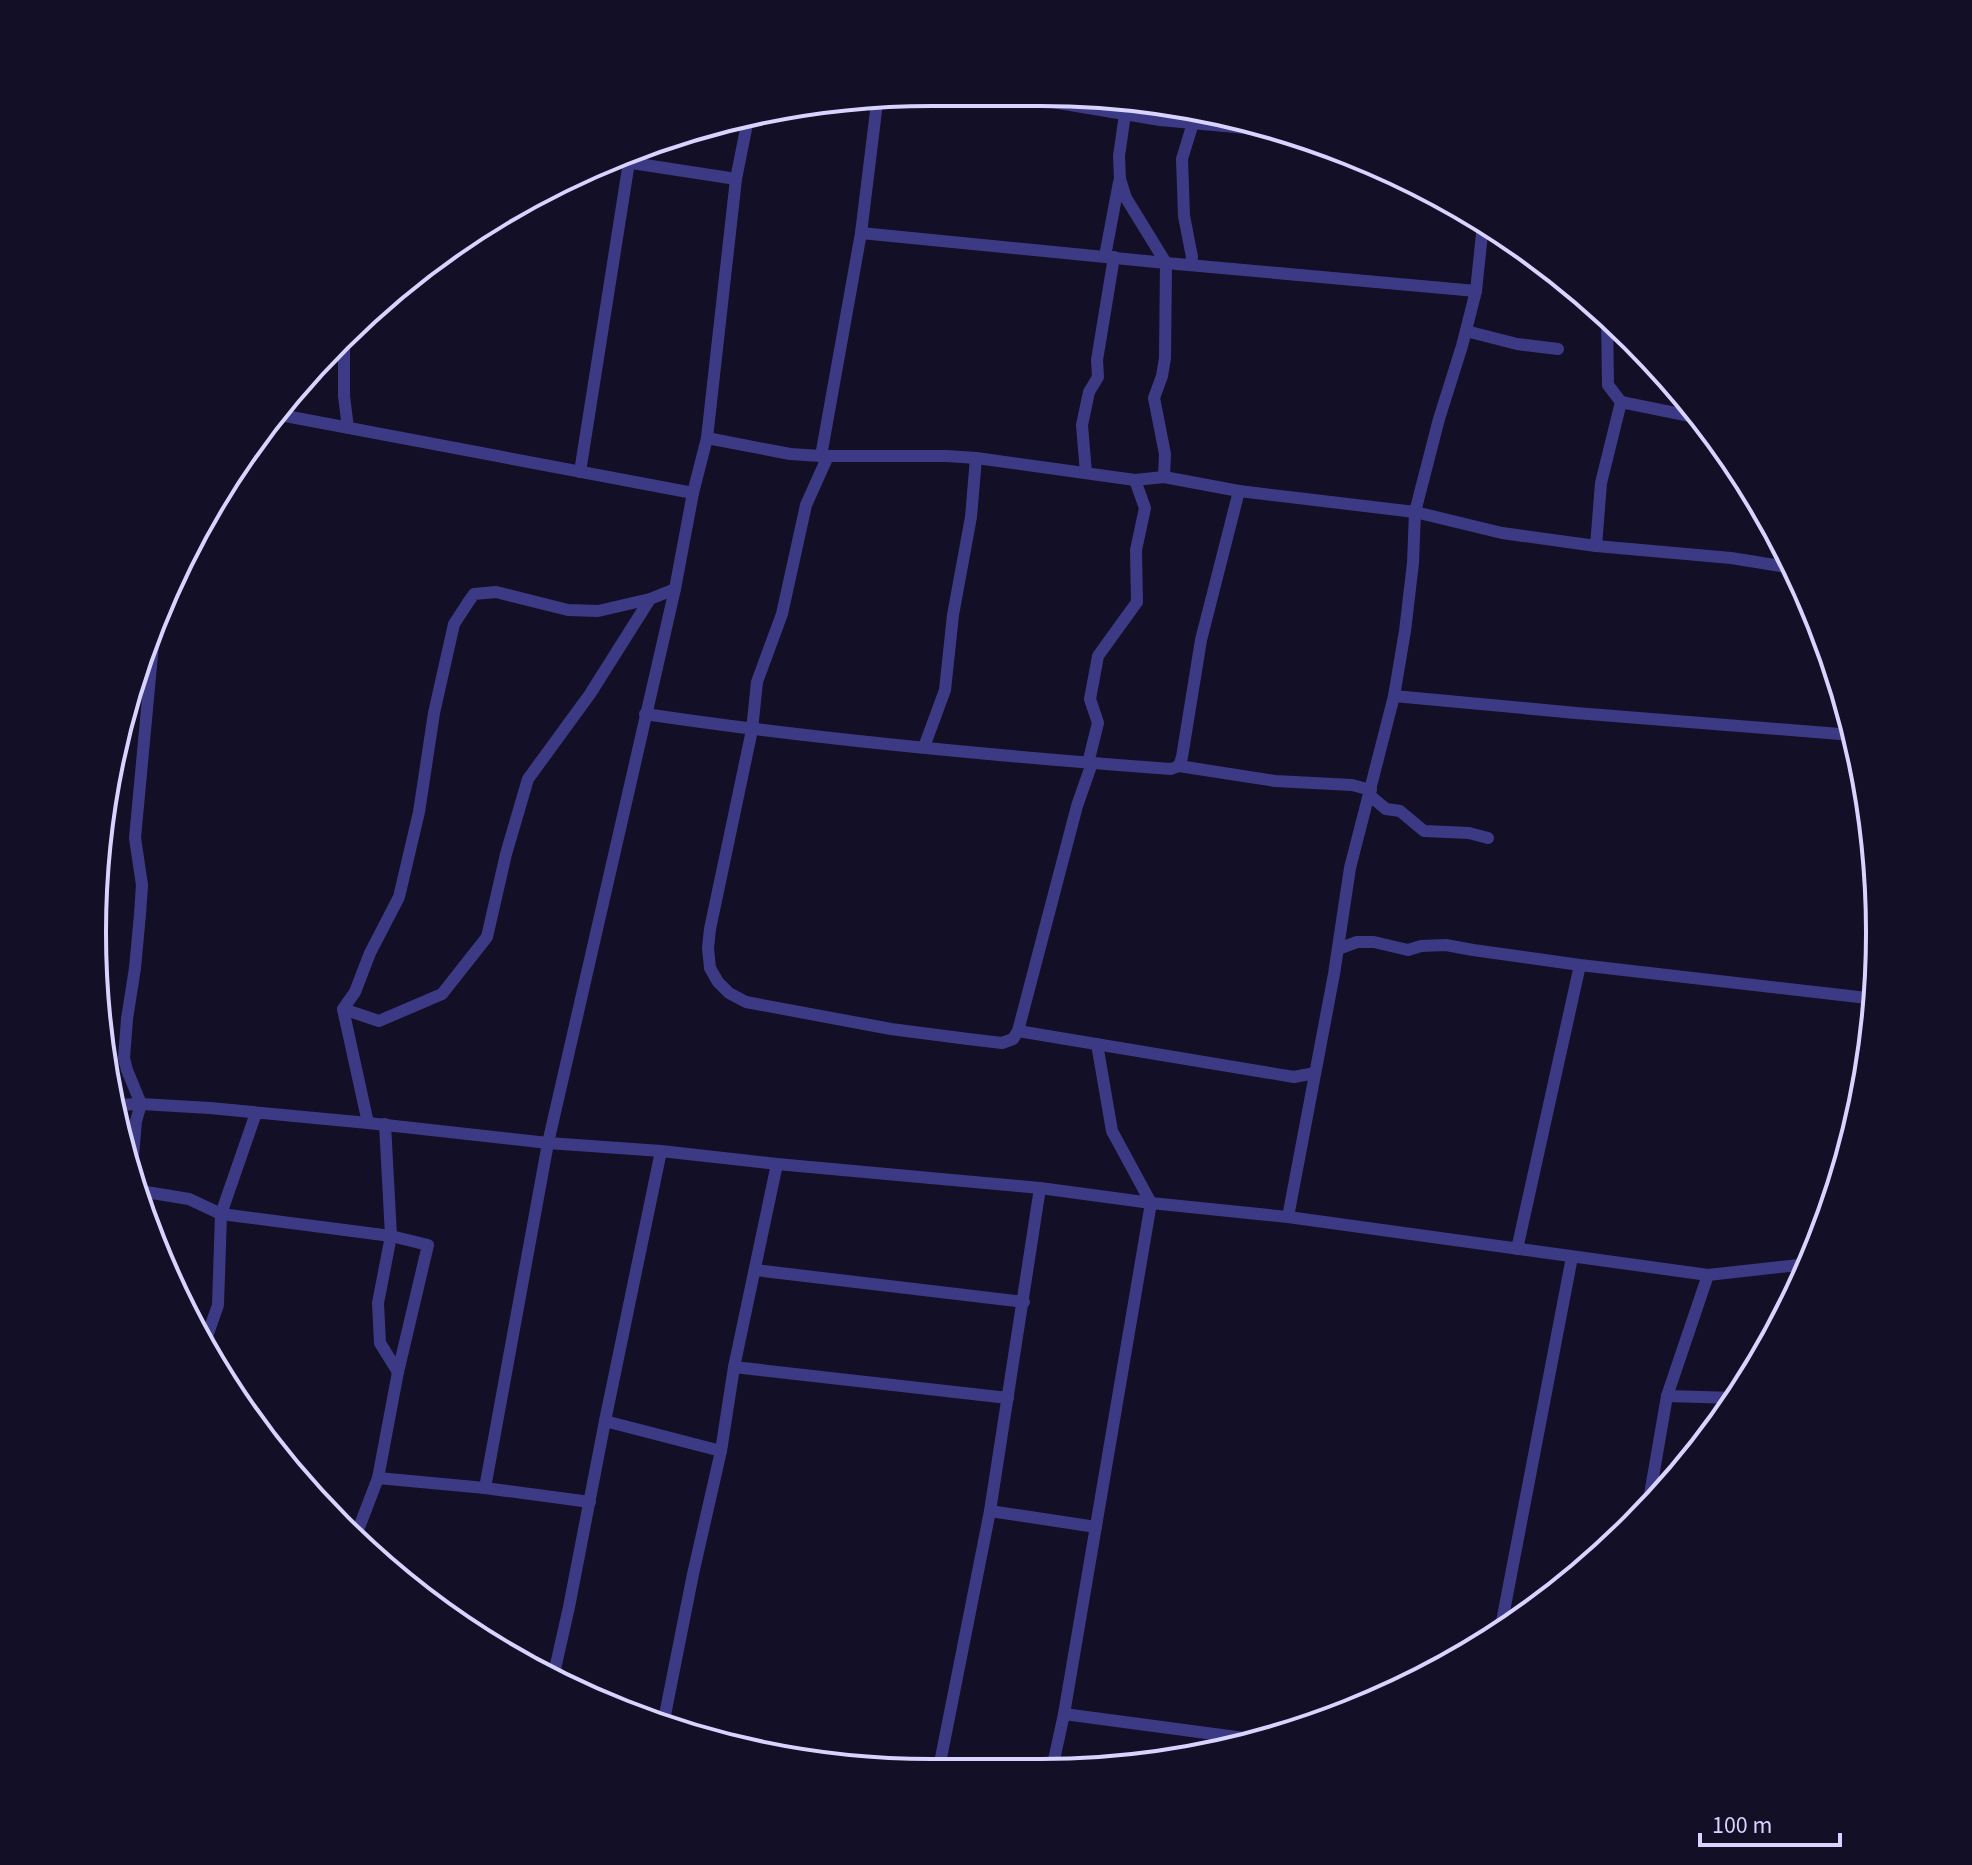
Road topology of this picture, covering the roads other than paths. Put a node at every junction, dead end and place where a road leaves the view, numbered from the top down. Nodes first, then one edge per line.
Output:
1 (876, 108) edge
2 (1094, 108) edge
3 (1125, 114) junction
4 (1161, 115) edge
5 (1160, 120) junction
6 (1193, 123) junction
7 (1214, 125) edge
8 (746, 128) edge
9 (633, 163) edge
10 (629, 164) edge
11 (736, 179) junction
12 (1120, 179) junction
13 (861, 233) junction
14 (1482, 235) edge
15 (1109, 256) junction
16 (1166, 263) junction
17 (1190, 265) junction
18 (1476, 291) junction
19 (1466, 331) junction
20 (1607, 332) edge
21 (1558, 349) dead end
22 (344, 352) edge
23 (1621, 402) junction
24 (1683, 415) edge
25 (287, 416) edge
26 (348, 428) junction
27 (707, 438) junction
28 (825, 456) junction
29 (976, 458) junction
30 (580, 472) junction
31 (1086, 473) junction
32 (1164, 477) junction
33 (1135, 480) junction
34 (1239, 491) junction
35 (693, 493) junction
36 (1415, 512) junction
37 (1596, 546) junction
38 (1780, 566) edge
39 (675, 589) junction
40 (650, 599) junction
41 (151, 664) edge
42 (1394, 696) junction
43 (645, 714) junction
44 (752, 730) junction
45 (1841, 734) edge
46 (924, 747) junction
47 (1090, 763) junction
48 (1179, 766) junction
49 (1370, 793) junction
50 (1488, 838) dead end
51 (1338, 949) junction
52 (1580, 965) junction
53 (1863, 998) edge
54 (343, 1009) junction
55 (1018, 1031) junction
56 (1097, 1044) junction
57 (1315, 1073) junction
58 (141, 1104) junction
59 (124, 1105) edge
60 (256, 1113) junction
61 (368, 1123) junction
62 (385, 1124) junction
63 (548, 1143) junction
64 (134, 1146) edge
65 (661, 1151) junction
66 (777, 1164) junction
67 (1040, 1188) junction
68 (148, 1192) edge
69 (1151, 1203) junction
70 (221, 1214) junction
71 (1288, 1217) junction
72 (391, 1236) junction
73 (1517, 1249) junction
74 (1572, 1257) junction
75 (1796, 1265) edge
76 (755, 1270) junction
77 (1708, 1275) junction
78 (1024, 1302) junction
79 (209, 1331) edge
80 (734, 1367) junction
81 (398, 1372) junction
82 (1667, 1396) junction
83 (1008, 1398) junction
84 (1723, 1398) edge
85 (605, 1421) junction
86 (721, 1451) junction
87 (378, 1478) junction
88 (485, 1488) junction
89 (1651, 1488) edge
90 (590, 1502) junction
91 (990, 1511) junction
92 (359, 1527) edge
93 (1096, 1527) junction
94 (1503, 1617) edge
95 (555, 1668) edge
96 (665, 1714) edge
97 (1064, 1714) junction
98 (1230, 1736) edge
99 (1054, 1758) edge
100 (941, 1759) edge

1 - 13 street
2 - 3 street
3 - 5 street
3 - 12 street
4 - 5 street
5 - 6 street
6 - 7 street
6 - 17 street
8 - 11 street
9 - 11 street
10 - 30 street
11 - 27 street
12 - 15 street
12 - 16 street
13 - 15 street
13 - 28 street
14 - 18 street
15 - 16 street
15 - 31 street
16 - 17 street
16 - 32 street
17 - 18 street
18 - 19 street
19 - 21 street
19 - 36 street
20 - 23 street
22 - 26 street
23 - 24 street
23 - 37 street
25 - 26 street
26 - 30 street
27 - 28 street
27 - 35 street
28 - 29 street
28 - 44 street
29 - 31 street
29 - 46 street
30 - 35 street
31 - 33 street
32 - 33 street
32 - 34 street
33 - 47 street
34 - 36 street
34 - 48 street
35 - 39 street
36 - 37 street
36 - 42 street
37 - 38 street
39 - 40 street
39 - 43 street
40 - 54 street
40 - 54 street
41 - 58 street
42 - 45 street
42 - 49 street
43 - 44 street
43 - 63 street
44 - 46 street
44 - 55 street
46 - 47 street
47 - 48 street
47 - 55 street
48 - 49 street
49 - 50 street
49 - 51 street
51 - 52 street
51 - 57 street
52 - 53 street
52 - 73 street
54 - 61 street
55 - 56 street
56 - 57 street
56 - 69 street
57 - 71 street
58 - 59 street
58 - 60 street
58 - 64 street
60 - 61 street
60 - 70 street
61 - 62 street
62 - 63 street
62 - 72 street
63 - 65 street
63 - 88 street
65 - 66 street
65 - 85 street
66 - 67 street
66 - 76 street
67 - 69 street
67 - 78 street
68 - 70 street
69 - 71 street
69 - 93 street
70 - 72 street
70 - 79 street
71 - 73 street
72 - 81 street
72 - 81 street
73 - 74 street
74 - 77 street
74 - 94 street
75 - 77 street
76 - 78 street
76 - 80 street
77 - 82 street
78 - 83 street
80 - 83 street
80 - 86 street
81 - 87 street
82 - 84 street
82 - 89 street
83 - 91 street
85 - 86 street
85 - 90 street
86 - 96 street
87 - 88 street
87 - 92 street
88 - 90 street
90 - 95 street
91 - 93 street
91 - 100 street
93 - 97 street
97 - 98 street
97 - 99 street

